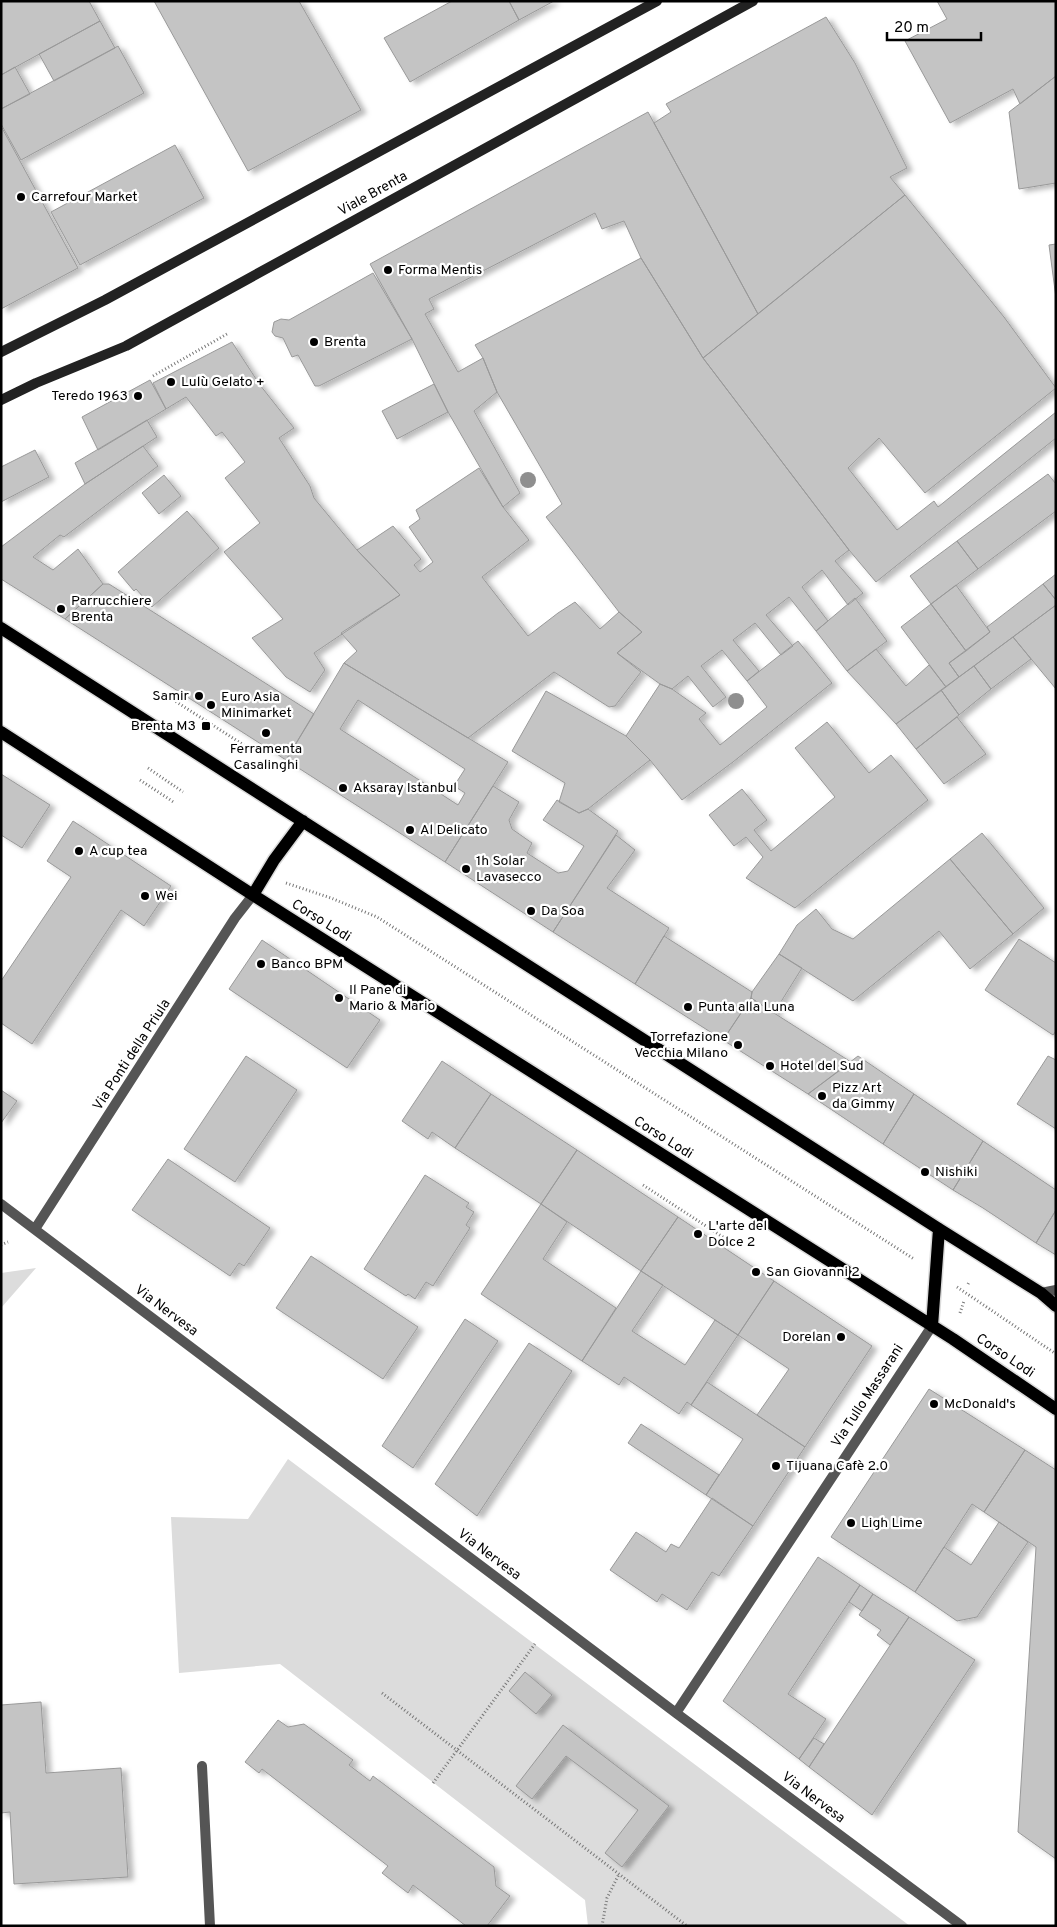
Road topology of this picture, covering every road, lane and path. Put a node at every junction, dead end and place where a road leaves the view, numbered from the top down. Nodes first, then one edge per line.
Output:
1 (657, 1) edge
2 (753, 1) edge
3 (227, 334) dead end
4 (1, 352) edge
5 (153, 376) dead end
6 (1, 400) edge
7 (1, 628) edge
8 (164, 694) dead end
9 (1, 732) edge
10 (250, 749) dead end
11 (148, 768) dead end
12 (140, 780) dead end
13 (183, 792) dead end
14 (175, 803) dead end
15 (302, 821) junction
16 (285, 883) dead end
17 (253, 895) junction
18 (643, 1185) dead end
19 (1, 1204) edge
20 (939, 1229) junction
21 (35, 1230) junction
22 (8, 1242) dead end
23 (729, 1242) dead end
24 (1, 1245) edge
25 (912, 1258) dead end
26 (954, 1285) dead end
27 (1056, 1290) edge
28 (1041, 1293) junction
29 (964, 1301) dead end
30 (1056, 1306) edge
31 (960, 1313) dead end
32 (932, 1326) junction
33 (1056, 1354) edge
34 (1056, 1409) edge
35 (535, 1644) dead end
36 (382, 1693) dead end
37 (676, 1713) junction
38 (457, 1751) junction
39 (202, 1766) dead end
40 (433, 1783) dead end
41 (618, 1874) junction
42 (210, 1926) edge
43 (602, 1926) edge
44 (687, 1926) edge
45 (962, 1926) edge

1 - 4 street
2 - 6 street, Viale Brenta
3 - 5 path
7 - 15 main road
8 - 10 path
9 - 17 main road, Corso Lodi
11 - 13 path
12 - 14 path
15 - 17 main road
15 - 20 main road
16 - 25 path, Corso Lodi
17 - 21 street, Via Ponti della Priula
17 - 32 main road, Corso Lodi
18 - 23 path
19 - 21 street, Via Nervesa
20 - 28 main road
20 - 32 main road, Via Tullo Massarani
21 - 37 street, Via Nervesa
22 - 24 path
26 - 33 path
27 - 28 street
28 - 30 main road
29 - 31 path
32 - 34 main road, Corso Lodi
32 - 37 street, Via Tullo Massarani
35 - 38 path
36 - 38 path
37 - 45 street, Via Nervesa
38 - 40 path
38 - 41 path
39 - 42 street
41 - 43 path
41 - 44 path

